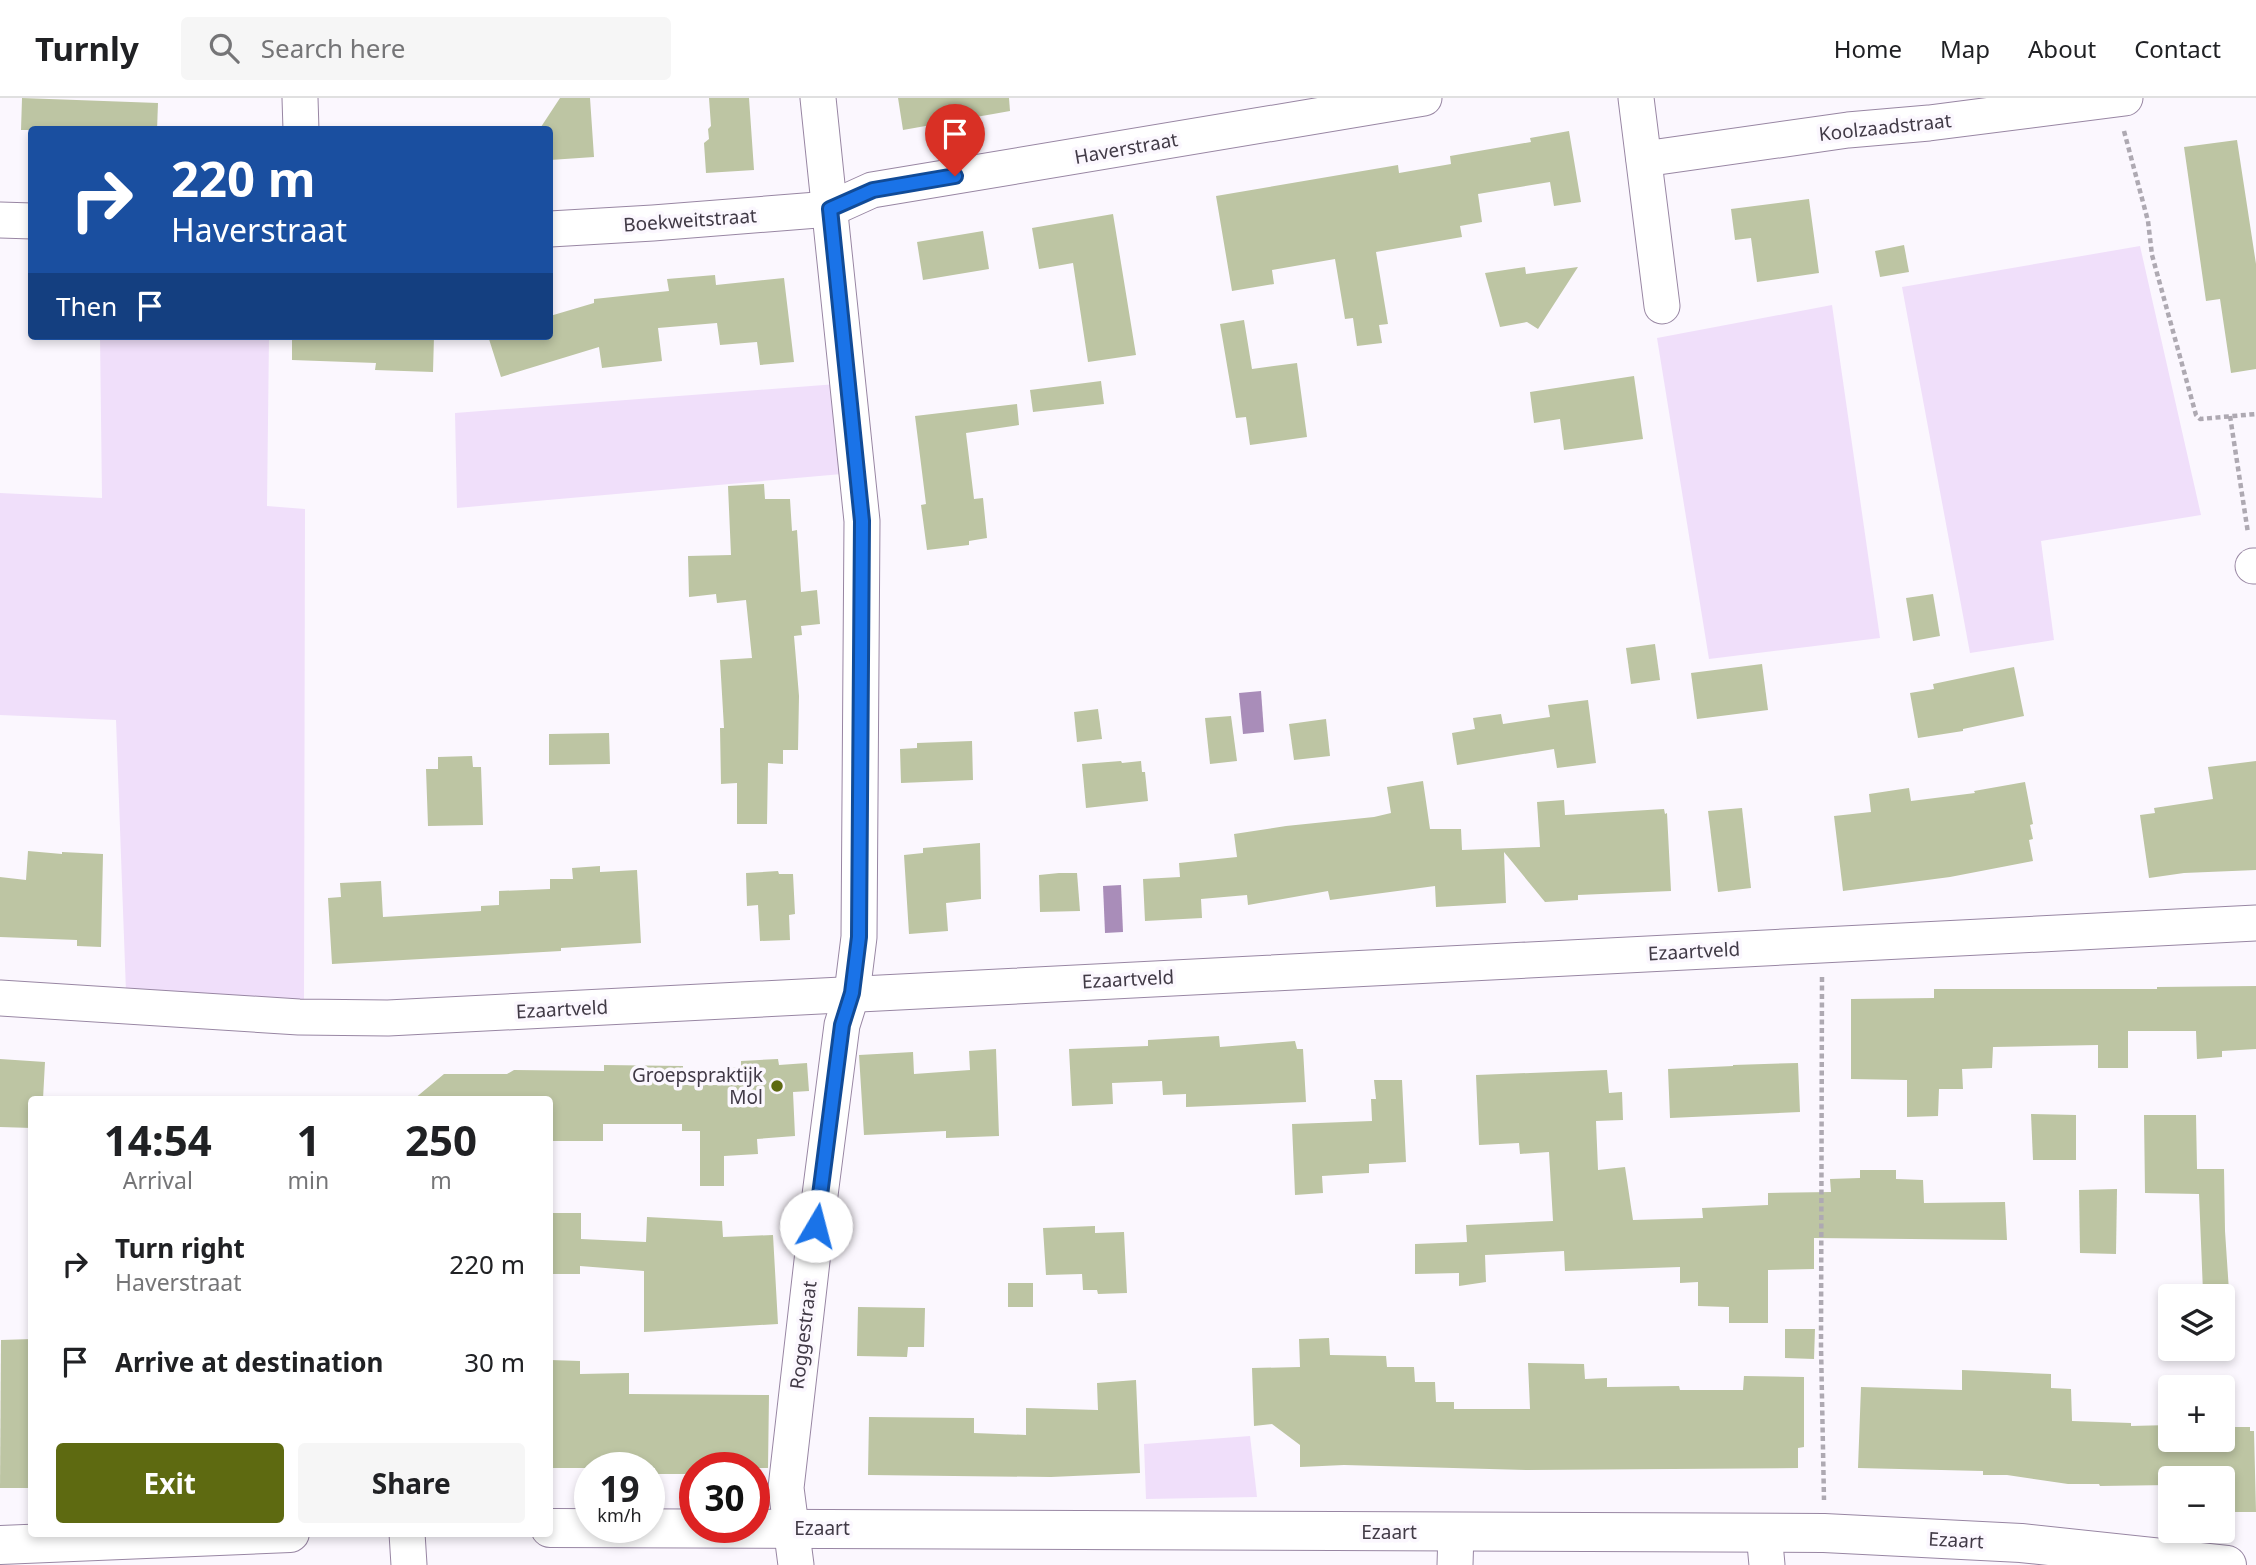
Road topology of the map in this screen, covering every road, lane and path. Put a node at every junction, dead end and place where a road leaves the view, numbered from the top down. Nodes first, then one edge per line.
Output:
1 (300, 98) edge
2 (818, 98) edge
3 (1424, 98) edge
4 (1636, 98) edge
5 (2121, 99) edge
6 (301, 126) edge
7 (1644, 159) junction
8 (830, 209) junction
9 (0, 220) edge
10 (28, 221) edge
11 (553, 229) edge
12 (1661, 306) dead end
13 (2256, 414) edge
14 (2230, 416) junction
15 (2255, 566) edge
16 (2256, 923) edge
17 (1822, 944) junction
18 (852, 993) junction
19 (0, 998) edge
20 (553, 1528) edge
21 (791, 1528) junction
22 (1824, 1533) junction
23 (193, 1537) edge
24 (407, 1537) edge
25 (0, 1545) edge
26 (1456, 1548) edge
27 (1765, 1549) edge
28 (409, 1565) edge
29 (796, 1565) edge
30 (2227, 1565) edge

1 - 6 street
2 - 8 street, Roggestraat
3 - 8 street, Haverstraat
4 - 7 street
5 - 7 street, Koolzaadstraat
5 - 14 path
7 - 12 street
8 - 11 street, Boekweitstraat
8 - 18 street, Roggestraat
9 - 10 street
13 - 14 path
14 - 15 path
16 - 17 street, Ezaartveld
17 - 18 street, Ezaartveld
17 - 22 path
18 - 19 street, Ezaartveld
18 - 21 street, Roggestraat
20 - 21 main road, Ezaart
21 - 26 main road, Ezaart
21 - 29 street, Roggestraat
22 - 27 main road, Ezaart
22 - 30 main road, Ezaart
23 - 25 main road
24 - 28 street
26 - 27 main road, Ezaart

